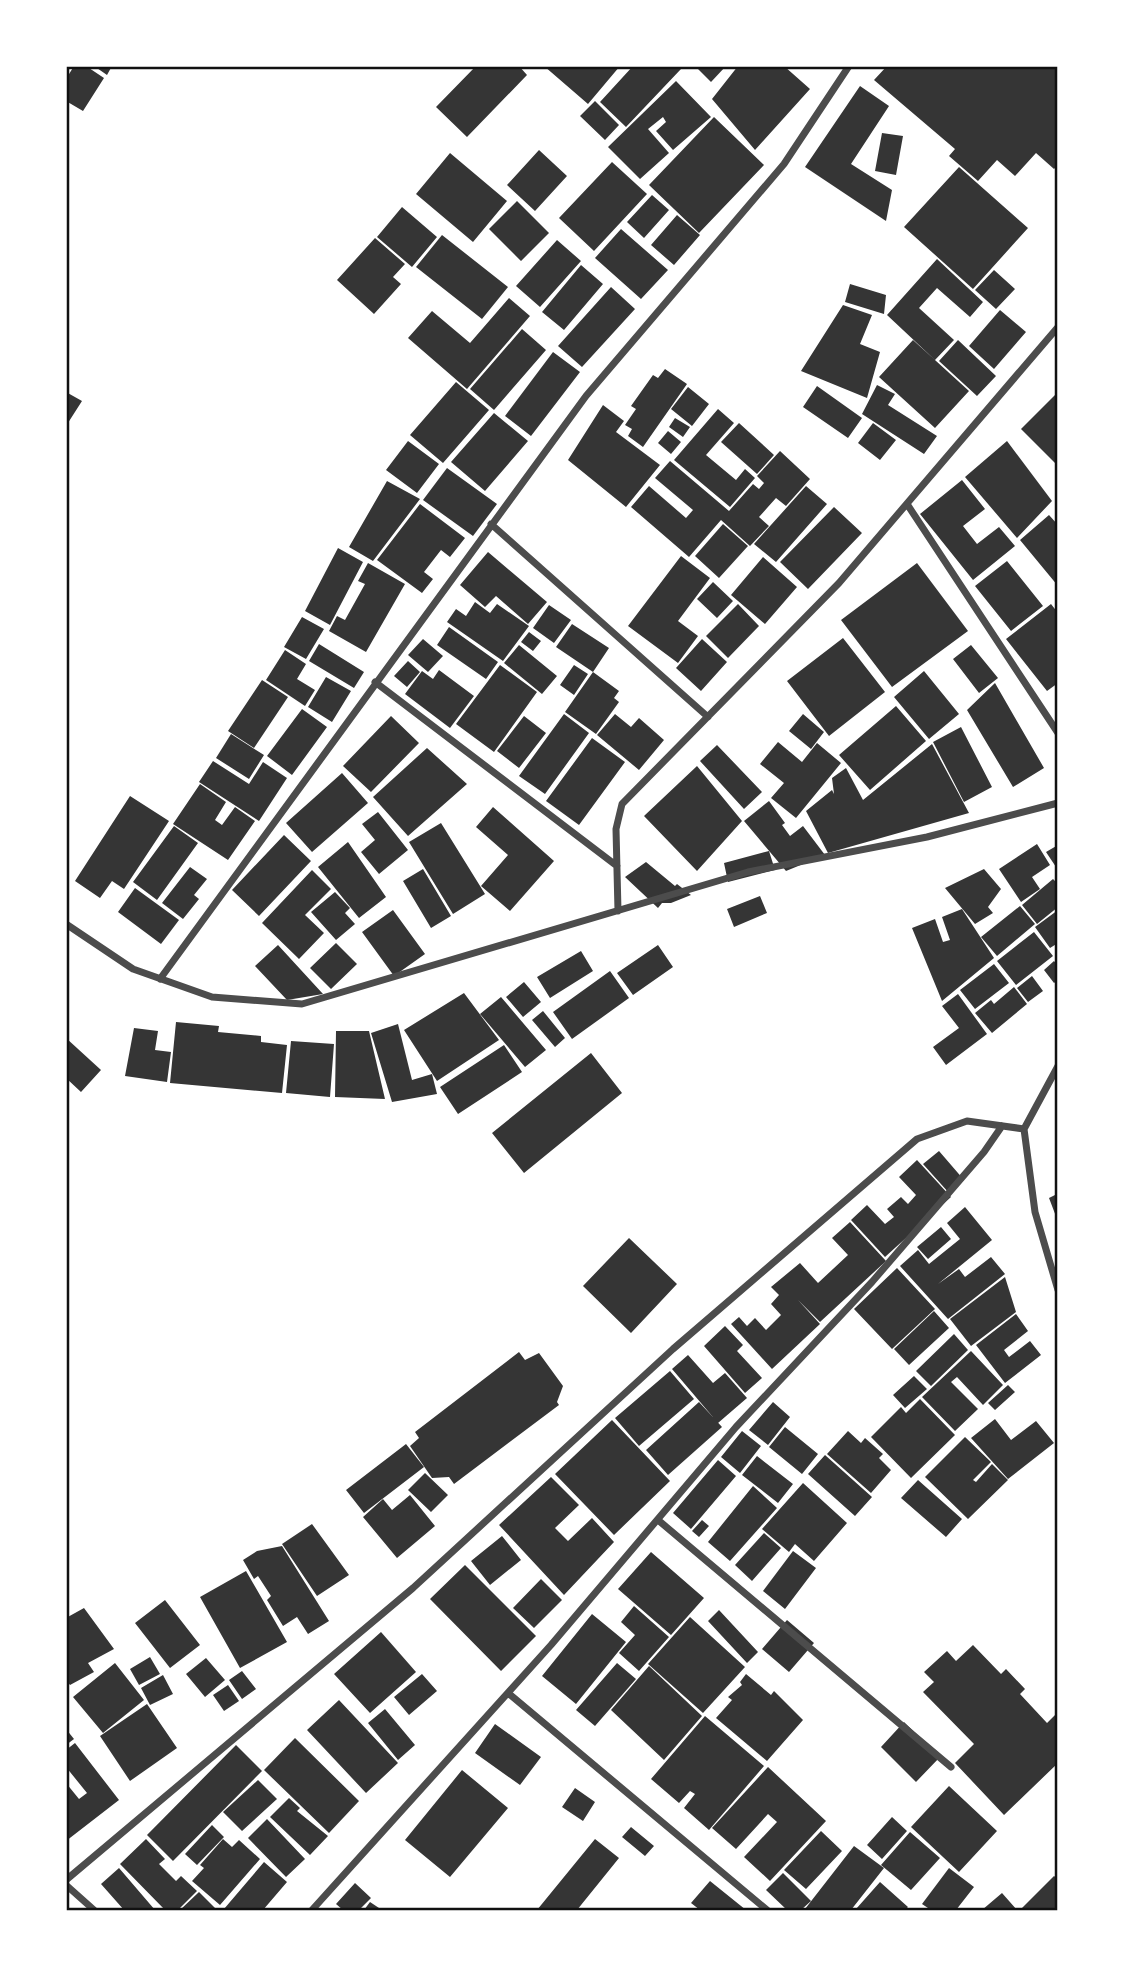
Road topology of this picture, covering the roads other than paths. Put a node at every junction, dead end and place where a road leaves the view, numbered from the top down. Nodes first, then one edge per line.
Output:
1 (849, 66) edge
2 (1058, 327) edge
3 (907, 504) junction
4 (491, 524) junction
5 (375, 682) junction
6 (708, 717) junction
7 (1058, 733) edge
8 (1058, 803) edge
9 (617, 866) junction
10 (618, 911) junction
11 (66, 924) edge
12 (160, 979) junction
13 (1058, 1066) edge
14 (1002, 1126) junction
15 (1024, 1129) junction
16 (1058, 1290) edge
17 (657, 1520) junction
18 (508, 1693) junction
19 (951, 1767) dead end
20 (66, 1882) edge
21 (94, 1910) edge
22 (312, 1910) edge
23 (766, 1910) edge

1 - 4 street
2 - 3 street
3 - 6 street
3 - 7 street
4 - 5 street
4 - 6 street
5 - 9 street
5 - 12 street
6 - 9 street
8 - 10 street
9 - 10 street
10 - 12 street
11 - 12 street
13 - 15 street
14 - 15 street
14 - 17 street
14 - 20 street
15 - 16 street
17 - 18 street
17 - 19 street
18 - 22 street
18 - 23 street
20 - 21 street

